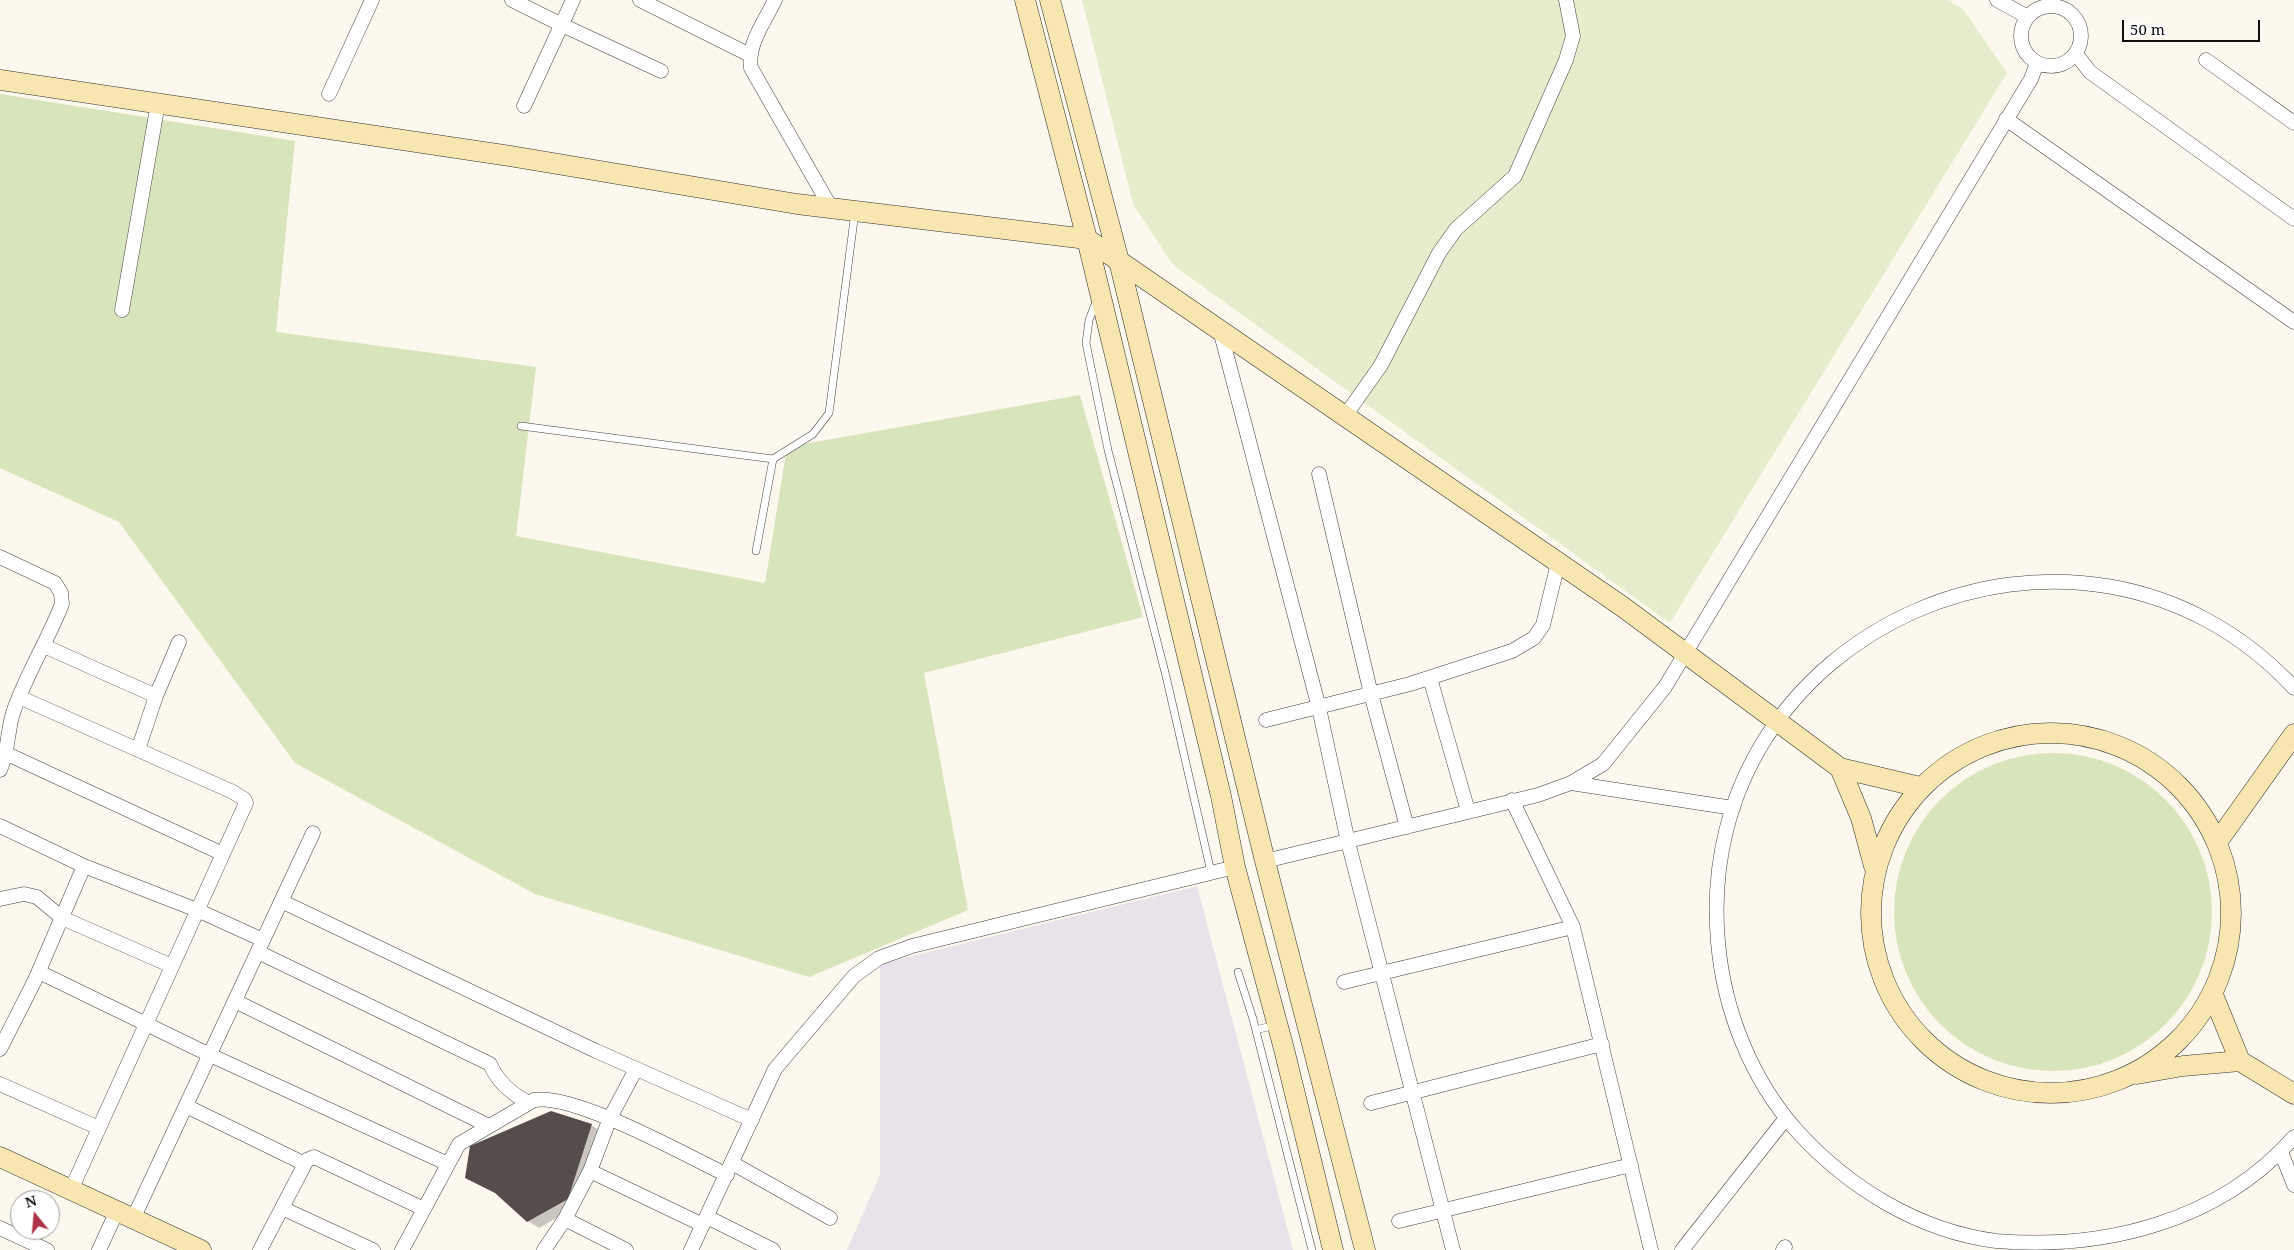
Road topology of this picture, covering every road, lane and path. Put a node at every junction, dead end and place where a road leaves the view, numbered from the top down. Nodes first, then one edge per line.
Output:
1 (372, 0) edge
2 (512, 0) edge
3 (574, 0) edge
4 (640, 0) edge
5 (775, 0) edge
6 (1025, 0) edge
7 (1050, 0) edge
8 (1566, 0) edge
9 (1996, 0) edge
10 (2049, 3) edge
11 (2072, 5) edge
12 (2028, 17) junction
13 (562, 25) junction
14 (2076, 54) junction
15 (750, 55) junction
16 (2206, 60) dead end
17 (2038, 63) junction
18 (661, 70) dead end
19 (0, 80) edge
20 (329, 94) dead end
21 (158, 103) junction
22 (524, 106) dead end
23 (2006, 119) junction
24 (2294, 123) edge
25 (831, 208) junction
26 (854, 211) junction
27 (2294, 219) edge
28 (1087, 239) junction
29 (1119, 261) junction
30 (1100, 293) junction
31 (122, 310) dead end
32 (2294, 322) edge
33 (1220, 330) junction
34 (1345, 416) junction
35 (521, 426) dead end
36 (773, 459) junction
37 (1319, 474) dead end
38 (756, 551) dead end
39 (0, 557) edge
40 (1558, 563) junction
41 (179, 642) dead end
42 (44, 646) junction
43 (1685, 653) junction
44 (1430, 678) junction
45 (2294, 688) edge
46 (1371, 694) junction
47 (156, 696) junction
48 (19, 697) junction
49 (1319, 708) junction
50 (1266, 720) dead end
51 (1777, 722) junction
52 (2294, 734) edge
53 (138, 750) junction
54 (5, 753) junction
55 (1840, 768) junction
56 (0, 770) edge
57 (1571, 783) junction
58 (1920, 787) junction
59 (1512, 800) junction
60 (1733, 808) junction
61 (1468, 811) junction
62 (0, 826) edge
63 (1407, 827) junction
64 (313, 833) dead end
65 (2218, 841) junction
66 (1348, 842) junction
67 (223, 854) junction
68 (1265, 861) junction
69 (84, 866) junction
70 (1236, 866) junction
71 (1874, 866) junction
72 (1211, 872) junction
73 (0, 899) edge
74 (281, 901) junction
75 (197, 910) junction
76 (62, 918) junction
77 (1573, 926) junction
78 (260, 946) junction
79 (172, 966) junction
80 (39, 972) junction
81 (1238, 972) dead end
82 (1382, 973) junction
83 (1344, 982) dead end
84 (2213, 994) junction
85 (235, 1001) junction
86 (146, 1023) junction
87 (1277, 1025) junction
88 (1256, 1030) junction
89 (1312, 1041) junction
90 (1602, 1044) junction
91 (0, 1049) edge
92 (1284, 1049) junction
93 (210, 1055) junction
94 (2240, 1062) junction
95 (636, 1068) junction
96 (2135, 1074) junction
97 (0, 1084) edge
98 (1414, 1092) junction
99 (2294, 1094) edge
100 (529, 1102) junction
101 (1371, 1103) dead end
102 (186, 1106) junction
103 (610, 1118) junction
104 (1786, 1118) junction
105 (752, 1120) junction
106 (489, 1126) junction
107 (99, 1128) junction
108 (2294, 1137) edge
109 (2280, 1152) junction
110 (0, 1157) edge
111 (305, 1164) junction
112 (448, 1164) junction
113 (1631, 1165) junction
114 (729, 1169) junction
115 (590, 1171) junction
116 (2294, 1185) edge
117 (71, 1190) junction
118 (282, 1208) junction
119 (424, 1209) junction
120 (1443, 1210) junction
121 (125, 1215) junction
122 (830, 1218) dead end
123 (565, 1219) junction
124 (705, 1221) junction
125 (1399, 1221) dead end
126 (0, 1228) edge
127 (2041, 1248) edge
128 (47, 1250) edge
129 (99, 1250) edge
130 (201, 1250) edge
131 (260, 1250) edge
132 (373, 1250) edge
133 (402, 1250) edge
134 (544, 1250) edge
135 (626, 1250) edge
136 (691, 1250) edge
137 (773, 1250) edge
138 (1312, 1250) edge
139 (1333, 1250) edge
140 (1365, 1250) edge
141 (1453, 1250) edge
142 (1651, 1250) edge
143 (1682, 1250) edge

1 - 20 street
2 - 13 street
3 - 13 street
4 - 15 street
5 - 15 street
6 - 28 main road
7 - 29 main road
8 - 34 street
9 - 12 street
10 - 11 street
10 - 12 street
11 - 14 street
12 - 17 street
13 - 18 street
13 - 22 street
14 - 17 street
14 - 27 street
15 - 25 street
16 - 24 street
17 - 23 street
19 - 21 main road
21 - 25 main road
21 - 31 street
23 - 32 street
23 - 43 street
25 - 26 main road
26 - 28 main road
26 - 36 lane
28 - 29 main road
28 - 30 main road
29 - 33 main road
29 - 68 main road
30 - 70 main road
30 - 72 lane
33 - 34 main road
33 - 49 street
34 - 40 main road
35 - 36 lane
36 - 38 lane
37 - 46 street
39 - 42 street
40 - 43 main road
40 - 44 street
41 - 47 street
42 - 47 street
42 - 48 street
43 - 51 main road
43 - 57 street
44 - 46 street
44 - 61 street
45 - 51 street
46 - 49 street
46 - 63 street
47 - 53 street
48 - 53 street
48 - 54 street
49 - 50 street
49 - 66 street
51 - 55 main road
51 - 60 street
52 - 65 main road
53 - 67 street
54 - 56 street
54 - 67 street
55 - 58 main road
55 - 71 main road
57 - 59 street
57 - 60 street
58 - 65 main road
58 - 71 main road
59 - 61 street
59 - 77 street
60 - 104 street
61 - 63 street
62 - 69 street
63 - 66 street
64 - 74 street
65 - 84 main road
66 - 68 street
66 - 82 street
67 - 75 street
68 - 89 main road
69 - 75 street
69 - 76 street
70 - 72 street
70 - 87 main road
71 - 96 main road
72 - 105 street
73 - 76 street
74 - 78 street
74 - 95 street
75 - 78 street
75 - 79 street
76 - 79 street
76 - 80 street
77 - 82 street
77 - 90 street
78 - 85 street
78 - 100 street
79 - 86 street
80 - 86 street
80 - 91 street
81 - 88 lane
82 - 83 street
82 - 98 street
84 - 94 main road
84 - 96 main road
85 - 93 street
85 - 106 street
86 - 93 street
86 - 107 street
87 - 88 lane
87 - 92 main road
88 - 138 lane
89 - 92 main road
89 - 140 main road
90 - 98 street
90 - 113 street
92 - 139 main road
93 - 102 street
93 - 112 street
94 - 96 main road
94 - 99 main road
95 - 103 street
95 - 105 street
97 - 107 street
98 - 101 street
98 - 120 street
100 - 103 street
100 - 106 street
102 - 111 street
102 - 121 street
103 - 114 street
103 - 115 street
104 - 127 street
104 - 143 street
105 - 114 street
106 - 112 street
107 - 117 street
108 - 109 street
109 - 116 street
109 - 127 street
110 - 117 main road
111 - 118 street
111 - 119 street
112 - 119 street
113 - 120 street
113 - 142 street
114 - 122 street
114 - 124 street
115 - 123 street
115 - 124 street
117 - 121 main road
118 - 131 street
118 - 132 street
119 - 133 street
120 - 125 street
120 - 141 street
121 - 129 street
121 - 130 main road
123 - 134 street
123 - 135 street
124 - 136 street
124 - 137 street
126 - 128 street

